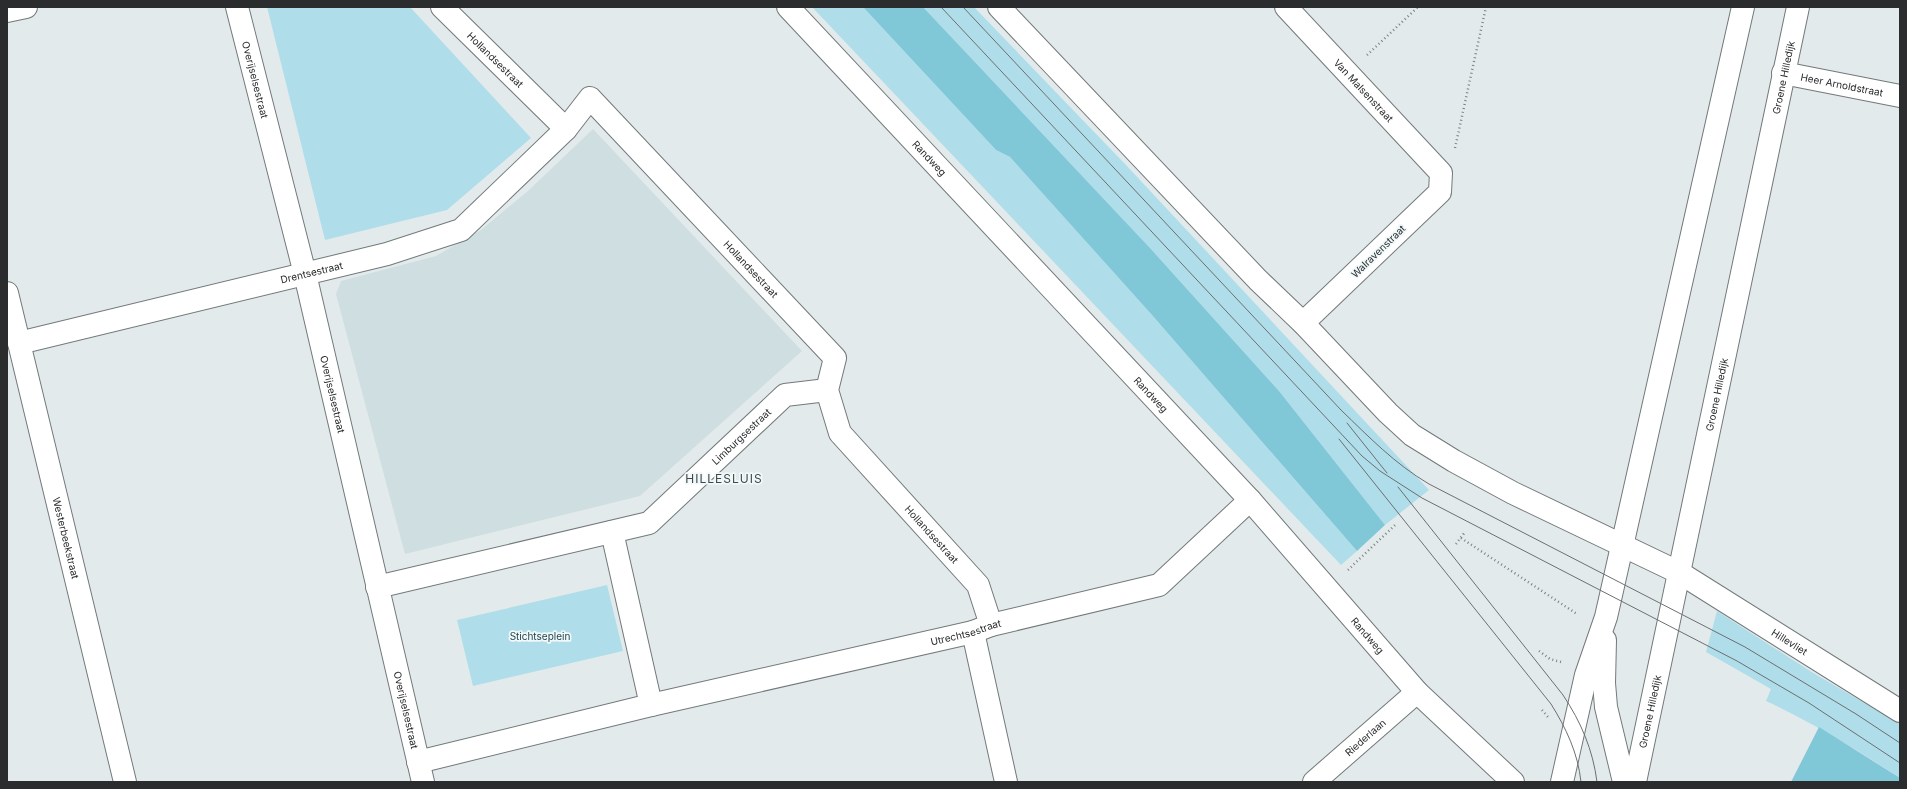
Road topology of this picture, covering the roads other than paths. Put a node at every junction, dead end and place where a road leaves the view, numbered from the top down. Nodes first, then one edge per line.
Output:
1 (26, 7) edge
2 (237, 7) edge
3 (442, 7) edge
4 (788, 7) edge
5 (999, 7) edge
6 (1286, 7) edge
7 (1743, 7) edge
8 (1798, 7) edge
9 (7, 12) edge
10 (1783, 73) junction
11 (1900, 96) edge
12 (566, 129) junction
13 (1442, 173) joint
14 (305, 274) junction
15 (7, 293) edge
16 (1303, 323) junction
17 (19, 343) junction
18 (827, 390) junction
19 (1250, 500) junction
20 (612, 532) junction
21 (1622, 544) junction
22 (1680, 573) junction
23 (377, 587) junction
24 (1606, 617) junction
25 (982, 628) junction
26 (1417, 692) junction
27 (651, 705) junction
28 (1900, 711) edge
29 (421, 772) edge
30 (125, 782) edge
31 (1006, 782) edge
32 (1314, 782) edge
33 (1513, 782) edge
34 (1562, 782) edge
35 (1624, 782) edge
36 (1635, 782) edge

1 - 9 street
2 - 14 street, Overijselsestraat
3 - 12 street, Hollandsestraat
4 - 19 street, Randweg
5 - 16 street
6 - 13 street, Van Malsenstraat
7 - 21 street
8 - 10 street, Groene Hilledijk
10 - 11 street, Heer Arnoldstraat
10 - 22 street, Groene Hilledijk
12 - 14 street, Drentsestraat
12 - 18 street, Hollandsestraat
13 - 16 street, Walravenstraat
14 - 17 street, Drentsestraat
14 - 23 street, Overijselsestraat
15 - 17 street, Westerbeekstraat
16 - 21 street
17 - 30 street, Westerbeekstraat
18 - 20 street, Limburgsestraat
18 - 25 street, Hollandsestraat
19 - 25 street, Utrechtsestraat
19 - 26 street, Randweg
20 - 23 street
20 - 27 street
21 - 22 street
21 - 24 street
22 - 28 street, Hillevliet
22 - 36 street, Groene Hilledijk
23 - 29 street, Overijselsestraat
24 - 34 street
24 - 35 street
25 - 27 street, Utrechtsestraat
25 - 31 street, Hollandsestraat
26 - 32 street, Riederlaan
26 - 33 street, Randweg
27 - 29 street

